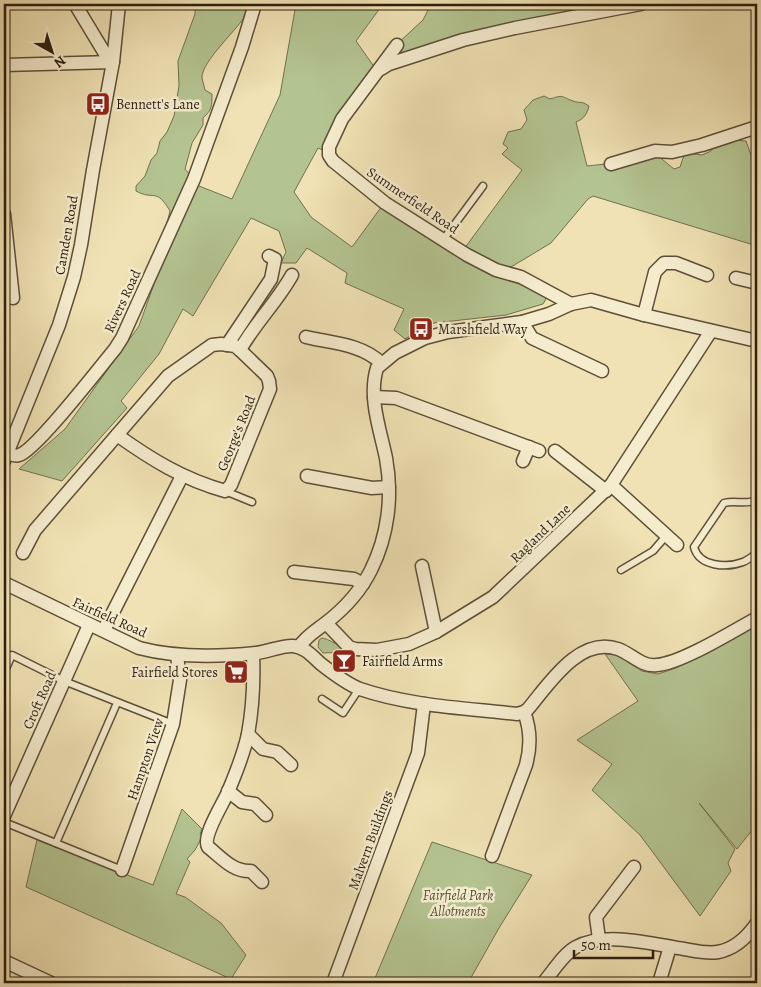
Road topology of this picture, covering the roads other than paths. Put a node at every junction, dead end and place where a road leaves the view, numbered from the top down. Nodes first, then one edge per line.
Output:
1 (75, 4) edge
2 (119, 4) edge
3 (255, 4) edge
4 (641, 4) edge
5 (397, 45) dead end
6 (111, 62) junction
7 (4, 65) edge
8 (379, 71) junction
9 (757, 127) edge
10 (612, 164) dead end
11 (483, 186) dead end
12 (4, 214) edge
13 (443, 240) junction
14 (269, 256) dead end
15 (292, 275) dead end
16 (707, 275) dead end
17 (736, 278) dead end
18 (757, 283) edge
19 (14, 298) dead end
20 (571, 304) junction
21 (644, 315) junction
22 (522, 322) junction
23 (711, 331) junction
24 (306, 338) dead end
25 (757, 341) edge
26 (234, 347) junction
27 (381, 363) junction
28 (602, 371) dead end
29 (374, 397) junction
30 (117, 435) junction
31 (9, 436) edge
32 (555, 451) dead end
33 (6, 457) edge
34 (523, 461) dead end
35 (182, 476) junction
36 (310, 481) dead end
37 (389, 488) junction
38 (608, 488) junction
39 (225, 491) junction
40 (757, 500) edge
41 (252, 502) dead end
42 (666, 536) junction
43 (677, 545) dead end
44 (23, 553) dead end
45 (757, 553) edge
46 (422, 566) dead end
47 (621, 570) dead end
48 (294, 572) dead end
49 (4, 583) edge
50 (363, 584) junction
51 (757, 618) edge
52 (326, 623) junction
53 (89, 625) junction
54 (104, 630) junction
55 (436, 632) junction
56 (299, 647) junction
57 (253, 654) junction
58 (177, 655) junction
59 (4, 673) edge
60 (64, 681) junction
61 (359, 689) junction
62 (322, 699) dead end
63 (117, 703) junction
64 (424, 704) junction
65 (524, 712) junction
66 (174, 724) junction
67 (248, 734) junction
68 (291, 766) dead end
69 (228, 791) junction
70 (4, 816) edge
71 (266, 816) dead end
72 (4, 822) edge
73 (56, 843) junction
74 (492, 856) dead end
75 (634, 867) dead end
76 (122, 870) joint
77 (262, 882) dead end
78 (757, 923) edge
79 (753, 938) edge
80 (599, 939) junction
81 (670, 947) junction
82 (4, 960) edge
83 (51, 983) edge
84 (333, 983) edge
85 (543, 983) edge
86 (659, 983) edge

1 - 6 street
2 - 6 street, Camden Road
3 - 33 street, Rivers Road
4 - 8 street
5 - 8 street, Summerfield Road
6 - 7 street
6 - 31 street, Camden Road
8 - 13 street, Summerfield Road
9 - 10 street
11 - 13 lane
12 - 19 street
13 - 20 street, Summerfield Road
14 - 26 street
15 - 26 street
16 - 21 street
17 - 18 street
20 - 21 street
20 - 22 street
21 - 23 street
22 - 27 street
22 - 28 street
23 - 25 street
23 - 38 street, Ragland Lane
24 - 27 street
26 - 30 street
26 - 39 street, George's Road
27 - 29 street
29 - 34 street
29 - 37 street
30 - 35 street, George's Road
30 - 44 street
31 - 33 street, Camden Road
32 - 38 street
35 - 39 street, George's Road
35 - 54 street
36 - 37 street
37 - 50 street
38 - 42 street
38 - 55 street, Ragland Lane
39 - 41 lane
40 - 45 lane
42 - 43 street
42 - 47 lane
46 - 55 street
48 - 50 street
49 - 53 street, Fairfield Road
50 - 52 street
51 - 65 street
52 - 55 street, Ragland Lane
52 - 56 street
53 - 54 street, Fairfield Road
53 - 60 street, Croft Road
54 - 58 street, Fairfield Road
56 - 57 street, Fairfield Road
56 - 61 street
57 - 58 street, Fairfield Road
57 - 67 street
58 - 66 street, Hampton View
59 - 60 lane
60 - 63 lane
60 - 70 street, Croft Road
61 - 62 lane
61 - 64 street
63 - 66 lane
63 - 73 lane
64 - 65 street
64 - 84 street, Malvern Buildings
65 - 74 street
66 - 76 street, Hampton View
67 - 68 street
67 - 69 street
69 - 71 street
69 - 77 street
72 - 73 lane
73 - 76 lane
75 - 80 street
78 - 79 street
79 - 81 street
80 - 81 street
80 - 85 street
81 - 86 street
82 - 83 street

